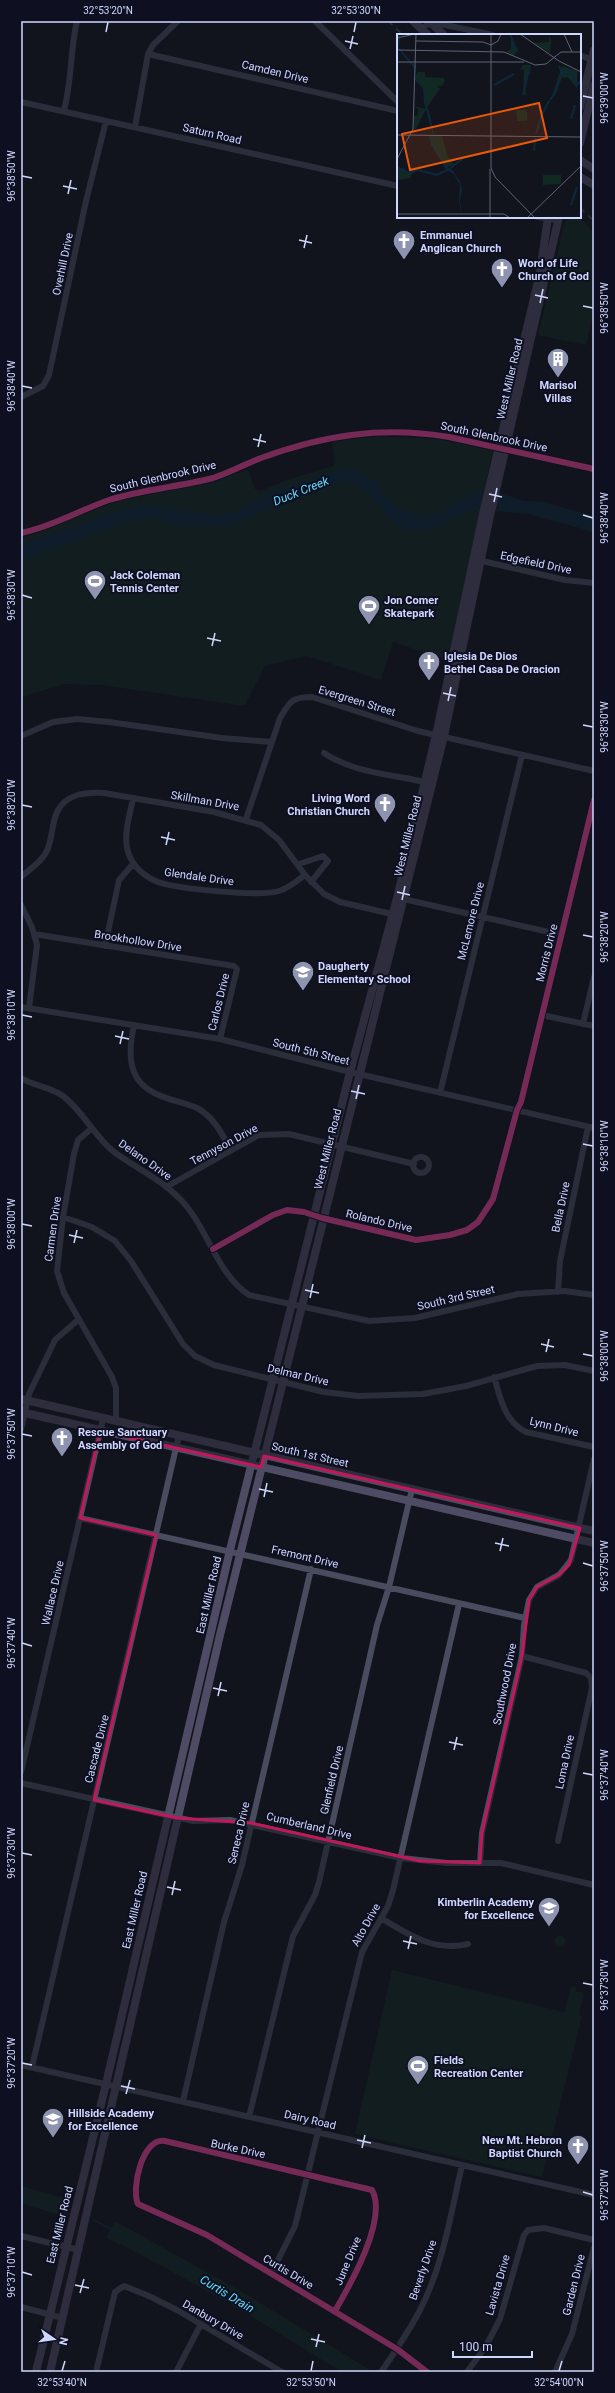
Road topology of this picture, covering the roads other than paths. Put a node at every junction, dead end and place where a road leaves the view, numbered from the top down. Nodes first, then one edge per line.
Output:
1 (77, 21) edge
2 (178, 21) edge
3 (315, 21) edge
4 (413, 21) edge
5 (430, 22) edge
6 (421, 29) junction
7 (427, 34) edge
8 (443, 34) edge
9 (488, 34) edge
10 (148, 54) junction
11 (581, 55) edge
12 (593, 57) edge
13 (594, 85) edge
14 (397, 101) edge
15 (21, 102) edge
16 (581, 103) edge
17 (64, 110) junction
18 (397, 111) edge
19 (106, 121) junction
20 (135, 127) junction
21 (581, 139) edge
22 (581, 161) edge
23 (594, 169) edge
24 (581, 178) edge
25 (594, 185) edge
26 (397, 186) edge
27 (548, 218) edge
28 (558, 219) edge
29 (21, 397) edge
30 (502, 449) junction
31 (594, 469) edge
32 (21, 533) edge
33 (478, 560) junction
34 (594, 583) edge
35 (440, 735) junction
36 (21, 736) edge
37 (272, 742) junction
38 (324, 753) dead end
39 (522, 755) junction
40 (594, 771) edge
41 (424, 782) junction
42 (133, 799) junction
43 (594, 800) edge
44 (246, 819) junction
45 (134, 864) junction
46 (299, 864) junction
47 (306, 875) junction
48 (21, 877) edge
49 (311, 882) junction
50 (400, 898) junction
51 (21, 905) edge
52 (396, 915) junction
53 (482, 917) junction
54 (34, 934) junction
55 (562, 935) junction
56 (105, 946) junction
57 (237, 969) joint
58 (594, 977) edge
59 (21, 1007) edge
60 (29, 1008) junction
61 (542, 1015) junction
62 (583, 1024) junction
63 (134, 1025) junction
64 (594, 1026) edge
65 (220, 1039) junction
66 (354, 1073) junction
67 (21, 1078) edge
68 (440, 1093) junction
69 (517, 1110) junction
70 (591, 1127) edge
71 (92, 1128) junction
72 (336, 1146) junction
73 (231, 1150) junction
74 (414, 1164) dead end
75 (166, 1187) junction
76 (63, 1216) junction
77 (318, 1217) junction
78 (213, 1249) junction
79 (558, 1292) junction
80 (594, 1295) edge
81 (292, 1306) junction
82 (300, 1308) junction
83 (79, 1319) junction
84 (594, 1371) edge
85 (494, 1377) junction
86 (273, 1380) junction
87 (282, 1382) junction
88 (24, 1399) edge
89 (23, 1413) edge
90 (103, 1419) junction
91 (116, 1422) junction
92 (21, 1429) edge
93 (100, 1431) junction
94 (180, 1436) junction
95 (594, 1447) edge
96 (176, 1448) junction
97 (255, 1453) junction
98 (264, 1456) junction
99 (594, 1459) edge
100 (256, 1466) junction
101 (327, 1470) junction
102 (325, 1482) junction
103 (412, 1489) junction
104 (409, 1501) junction
105 (497, 1508) junction
106 (80, 1518) junction
107 (494, 1520) junction
108 (580, 1528) junction
109 (594, 1531) edge
110 (156, 1535) junction
111 (577, 1539) junction
112 (594, 1543) edge
113 (230, 1550) junction
114 (240, 1552) junction
115 (311, 1569) junction
116 (389, 1587) junction
117 (459, 1604) junction
118 (525, 1618) junction
119 (522, 1656) junction
120 (199, 1683) junction
121 (208, 1685) junction
122 (21, 1772) edge
123 (21, 1783) edge
124 (94, 1800) junction
125 (168, 1816) junction
126 (177, 1818) junction
127 (252, 1823) junction
128 (558, 1840) dead end
129 (328, 1841) junction
130 (401, 1858) junction
131 (480, 1864) junction
132 (594, 1884) edge
133 (381, 1918) junction
134 (468, 1944) dead end
135 (136, 1956) junction
136 (145, 1958) junction
137 (21, 2065) edge
138 (32, 2067) junction
139 (106, 2084) junction
140 (116, 2086) junction
141 (183, 2102) junction
142 (249, 2116) junction
143 (319, 2133) junction
144 (462, 2166) junction
145 (308, 2175) junction
146 (375, 2194) joint
147 (594, 2195) edge
148 (136, 2199) joint
149 (21, 2236) edge
150 (594, 2240) edge
151 (66, 2247) junction
152 (594, 2247) edge
153 (79, 2250) junction
154 (271, 2274) junction
155 (21, 2307) edge
156 (335, 2311) junction
157 (49, 2314) junction
158 (63, 2318) junction
159 (201, 2324) junction
160 (397, 2349) junction
161 (272, 2370) edge
162 (36, 2372) edge
163 (50, 2372) edge
164 (96, 2372) edge
165 (176, 2372) edge
166 (282, 2372) edge
167 (381, 2372) edge
168 (427, 2372) edge
169 (467, 2372) edge
170 (555, 2372) edge

1 - 17 street
2 - 10 street
3 - 14 street
4 - 6 main road
5 - 6 street
5 - 8 main road
5 - 9 street
6 - 7 main road
10 - 18 street, Camden Drive
10 - 20 street
11 - 12 street
12 - 16 main road
13 - 21 main road
15 - 17 street, Saturn Road
17 - 19 street, Saturn Road
19 - 20 street, Saturn Road
19 - 29 street, Overhill Drive
20 - 26 street, Saturn Road
22 - 23 main road
24 - 25 main road
27 - 28 street
27 - 30 main road, West Miller Road
28 - 30 main road, West Miller Road
30 - 31 street, South Glenbrook Drive
30 - 32 street, South Glenbrook Drive
30 - 33 main road, West Miller Road
33 - 34 street, Edgefield Drive
33 - 35 main road, West Miller Road
35 - 37 street, Evergreen Street
35 - 39 street, Evergreen Street
35 - 41 main road, West Miller Road
35 - 50 main road, West Miller Road
36 - 37 street
37 - 44 street, Evergreen Street
38 - 41 street
39 - 40 street, Evergreen Street
39 - 53 street, McLemore Drive
41 - 50 main road, West Miller Road
42 - 44 street, Skillman Drive
42 - 45 street, Glendale Drive
42 - 48 street, Skillman Drive
43 - 55 street, Morris Drive
44 - 46 street, Skillman Drive
45 - 47 street, Glendale Drive
45 - 56 street
46 - 47 street, Skillman Drive
46 - 49 street
47 - 49 street, Skillman Drive
49 - 52 street, Skillman Drive
50 - 52 main road, West Miller Road
50 - 53 street
51 - 54 street
52 - 66 main road, West Miller Road
53 - 55 street
53 - 68 street, McLemore Drive
54 - 56 street, Brookhollow Drive
54 - 60 street
55 - 61 street, Morris Drive
56 - 57 street, Brookhollow Drive
57 - 65 street, Carlos Drive
58 - 62 street
59 - 60 street, South 5th Street
60 - 63 street, South 5th Street
61 - 62 street
61 - 69 street, Morris Drive
62 - 64 street
63 - 65 street, South 5th Street
63 - 73 street
65 - 66 street, South 5th Street
66 - 68 street, South 5th Street
66 - 72 main road, West Miller Road
67 - 71 street, Delano Drive
68 - 69 street, South 5th Street
69 - 70 street, South 5th Street
69 - 77 street, Rolando Drive
70 - 79 street, Bella Drive
71 - 75 street, Delano Drive
71 - 76 street, Carmen Drive
72 - 73 street, Tennyson Drive
72 - 74 street, Tennyson Drive
72 - 77 main road, West Miller Road
73 - 75 street, Tennyson Drive
75 - 78 street, Delano Drive
76 - 83 street, Carmen Drive
76 - 86 street, Delmar Drive
77 - 78 street, Rolando Drive
77 - 81 main road, West Miller Road
77 - 82 main road, West Miller Road
78 - 81 street, Delano Drive
79 - 80 street, South 3rd Street
79 - 82 street, South 3rd Street
81 - 82 street, Delano Drive
81 - 86 main road, West Miller Road
82 - 87 main road, West Miller Road
83 - 88 street
83 - 91 street, Carmen Drive
84 - 85 street, Delmar Drive
85 - 87 street, Delmar Drive
85 - 95 street, Lynn Drive
86 - 87 street, Delmar Drive
86 - 97 main road, West Miller Road
87 - 98 main road, West Miller Road
88 - 89 street
88 - 90 main road, South 1st Street
89 - 92 street
89 - 93 main road, South 1st Street
90 - 91 main road, South 1st Street
90 - 93 street, Wallace Drive
91 - 94 main road, South 1st Street
93 - 96 main road, South 1st Street
93 - 106 street, Wallace Drive
94 - 96 street, Cascade Drive
94 - 97 main road, South 1st Street
96 - 100 main road, South 1st Street
96 - 110 street, Cascade Drive
97 - 98 main road, South 1st Street
97 - 100 main road, East Miller Road
98 - 100 main road, East Miller Road
98 - 101 main road, South 1st Street
99 - 108 street, Southwood Drive
100 - 102 main road, South 1st Street
100 - 113 main road, East Miller Road
100 - 114 main road, East Miller Road
101 - 102 main road
101 - 103 main road, South 1st Street
102 - 104 main road, South 1st Street
103 - 104 street, Glenfield Drive
103 - 105 main road, South 1st Street
104 - 107 main road, South 1st Street
104 - 116 street, Glenfield Drive
105 - 107 main road
105 - 108 main road, South 1st Street
106 - 110 street, Fremont Drive
106 - 122 street, Wallace Drive
107 - 111 main road, South 1st Street
108 - 109 main road, South 1st Street
108 - 111 street, Southwood Drive
110 - 113 street, Fremont Drive
110 - 124 street, Cascade Drive
111 - 112 main road, South 1st Street
111 - 118 street, Southwood Drive
113 - 114 street, Fremont Drive
113 - 120 main road, East Miller Road
114 - 115 street, Fremont Drive
114 - 121 main road, East Miller Road
115 - 116 street, Fremont Drive
115 - 127 street, Seneca Drive
116 - 117 street, Fremont Drive
116 - 129 street, Glenfield Drive
117 - 118 street, Fremont Drive
117 - 130 street, Alto Drive
118 - 119 street, Southwood Drive
119 - 128 street, Loma Drive
119 - 131 street, Southwood Drive
120 - 121 main road
120 - 125 main road, East Miller Road
121 - 126 main road, East Miller Road
123 - 124 street, Cumberland Drive
124 - 125 street, Cumberland Drive
124 - 138 street, Cascade Drive
125 - 126 street, Cumberland Drive
125 - 135 main road, East Miller Road
126 - 127 street, Cumberland Drive
126 - 136 main road, East Miller Road
127 - 129 street, Cumberland Drive
127 - 141 street, Seneca Drive
129 - 130 street, Cumberland Drive
129 - 142 street, Glenfield Drive
130 - 131 street, Cumberland Drive
130 - 133 street, Alto Drive
131 - 132 street, Cumberland Drive
133 - 134 street
133 - 143 street, Alto Drive
135 - 136 main road
135 - 139 main road, East Miller Road
136 - 140 main road, East Miller Road
137 - 138 street, Dairy Road
138 - 139 street, Dairy Road
139 - 140 street, Dairy Road
139 - 151 main road, East Miller Road
140 - 141 street, Dairy Road
140 - 153 main road, East Miller Road
141 - 142 street, Dairy Road
142 - 143 street, Dairy Road
143 - 144 street, Dairy Road
143 - 145 street, Alto Drive
144 - 147 street, Dairy Road
144 - 160 street, Beverly Drive
145 - 146 street, Burke Drive
145 - 148 street, Burke Drive
145 - 154 street, Alto Drive
146 - 156 street, June Drive
148 - 154 street, Curtis Drive
149 - 151 street
150 - 169 street, Lavista Drive
151 - 153 street
151 - 157 main road, East Miller Road
152 - 170 street, Garden Drive
153 - 158 main road, East Miller Road
154 - 156 street, Curtis Drive
155 - 157 street
156 - 160 street, Curtis Drive
157 - 158 street
157 - 162 main road, East Miller Road
158 - 163 main road, East Miller Road
159 - 161 street, Danbury Drive
159 - 164 street, Danbury Drive
159 - 165 street
160 - 167 street, Beverly Drive
160 - 168 street, Curtis Drive
161 - 166 street, Danbury Drive

